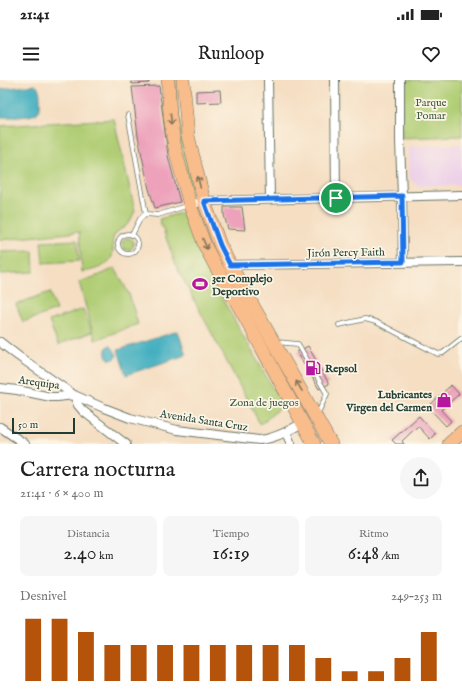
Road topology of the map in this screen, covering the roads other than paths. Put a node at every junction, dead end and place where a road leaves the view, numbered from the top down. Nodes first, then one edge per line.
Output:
1 (168, 80) edge
2 (183, 80) edge
3 (268, 80) edge
4 (335, 80) edge
5 (400, 80) edge
6 (128, 115) dead end
7 (462, 195) edge
8 (402, 196) junction
9 (336, 198) junction
10 (270, 200) junction
11 (204, 201) junction
12 (190, 205) junction
13 (146, 214) junction
14 (132, 235) junction
15 (403, 262) junction
16 (462, 262) edge
17 (230, 265) junction
18 (339, 325) dead end
19 (462, 338) edge
20 (0, 342) edge
21 (274, 342) junction
22 (0, 388) edge
23 (74, 395) junction
24 (316, 417) junction
25 (302, 423) junction
26 (0, 427) edge
27 (286, 432) junction
28 (462, 432) edge
29 (16, 441) edge
30 (25, 444) edge
31 (126, 444) edge
32 (292, 444) edge
33 (314, 444) edge
34 (331, 444) edge
35 (449, 444) edge

1 -> 12 main road
11 -> 2 main road
3 - 10 street
4 - 9 street
5 - 8 street
6 - 13 lane
7 - 8 street
8 - 9 street
8 - 15 street
9 - 10 street
10 - 11 street
11 - 12 street
11 - 17 main road
12 - 13 lane
12 -> 25 main road
13 - 14 lane
14 - 14 lane
15 - 16 street, Jirón Percy Faith
15 - 17 street, Jirón Percy Faith
17 - 21 main road
18 - 19 lane
20 - 23 street, Avenida Santa Cruz
24 -> 21 main road
21 - 24 lane
22 - 23 street, Arequipa
23 - 27 street, Avenida Santa Cruz
23 - 31 street
24 - 34 main road
25 - 27 street, Avenida Santa Cruz
25 - 33 main road
26 - 29 street
27 - 32 street
28 - 35 main road
29 - 30 street

